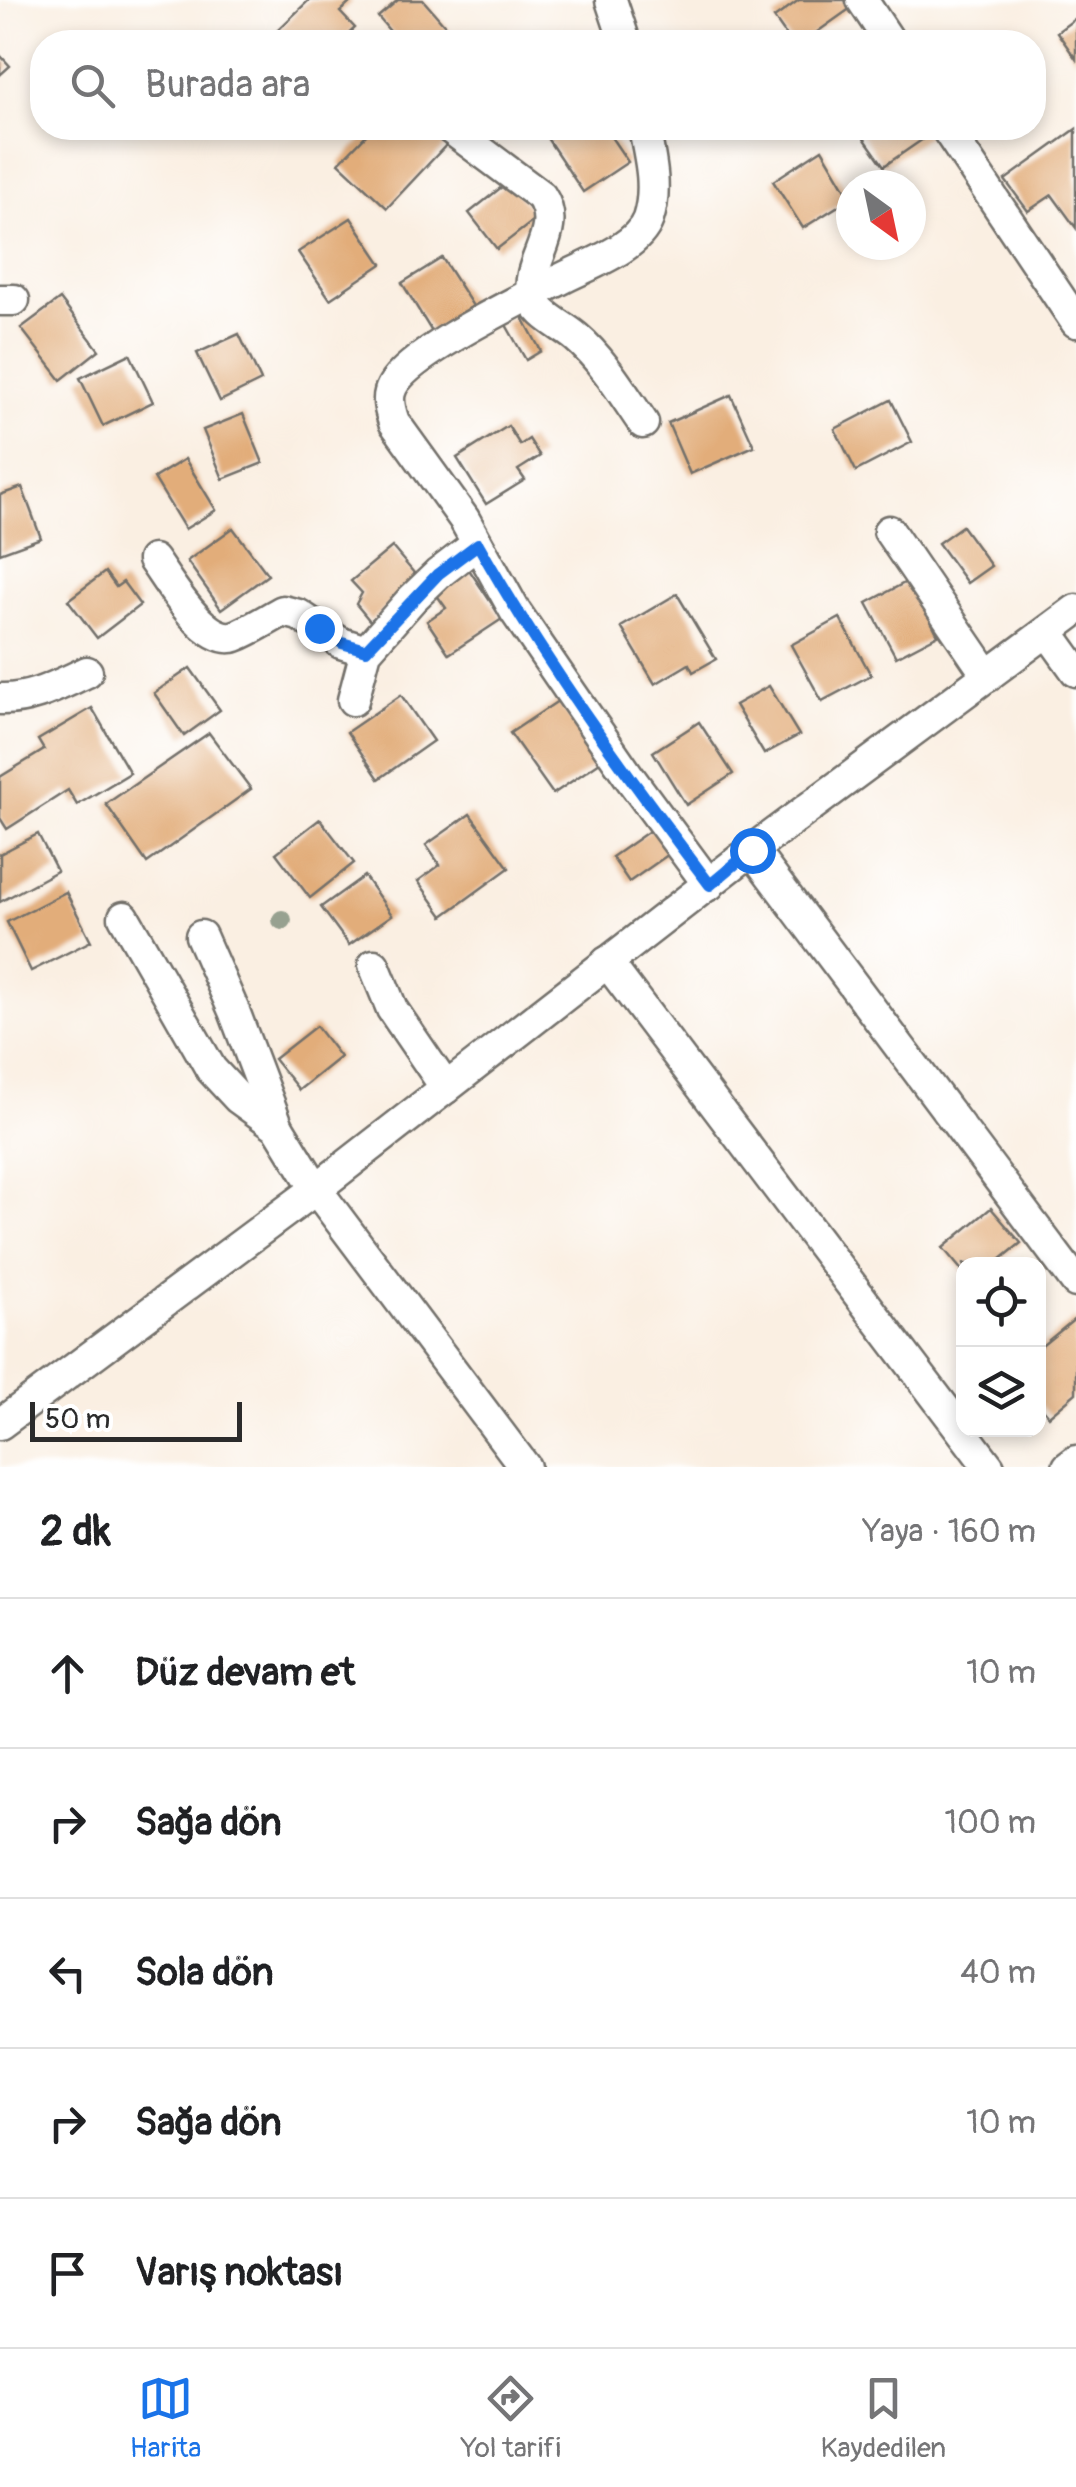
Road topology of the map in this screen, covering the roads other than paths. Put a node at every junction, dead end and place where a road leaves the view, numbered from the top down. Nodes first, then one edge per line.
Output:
1 (611, 0) edge
2 (862, 0) edge
3 (620, 30) edge
4 (882, 30) edge
5 (466, 140) edge
6 (646, 140) edge
7 (954, 140) edge
8 (532, 295) junction
9 (1076, 322) edge
10 (644, 423) dead end
11 (890, 531) dead end
12 (478, 544) junction
13 (153, 560) dead end
14 (1076, 610) edge
15 (1048, 632) junction
16 (366, 650) junction
17 (1076, 671) edge
18 (86, 672) dead end
19 (988, 676) junction
20 (0, 700) edge
21 (353, 700) dead end
22 (752, 850) junction
23 (710, 885) junction
24 (124, 917) dead end
25 (200, 936) dead end
26 (607, 962) junction
27 (374, 965) dead end
28 (446, 1088) junction
29 (278, 1126) junction
30 (316, 1189) junction
31 (1076, 1282) edge
32 (0, 1424) edge
33 (1076, 1461) edge
34 (525, 1467) edge
35 (989, 1467) edge
36 (1068, 1467) edge

1 - 3 street
2 - 4 street
5 - 8 street
6 - 8 street
7 - 9 street
8 - 10 street
8 - 12 street
11 - 19 street
12 - 16 street
12 - 23 street
13 - 16 street
14 - 15 street
15 - 17 street
15 - 19 street
16 - 21 street
18 - 20 street
19 - 22 street
22 - 23 street
22 - 31 street
23 - 26 street
24 - 29 street
25 - 29 street
26 - 28 street
26 - 35 street
27 - 28 street
28 - 30 street
29 - 30 street
30 - 32 street
30 - 34 street
33 - 36 street

